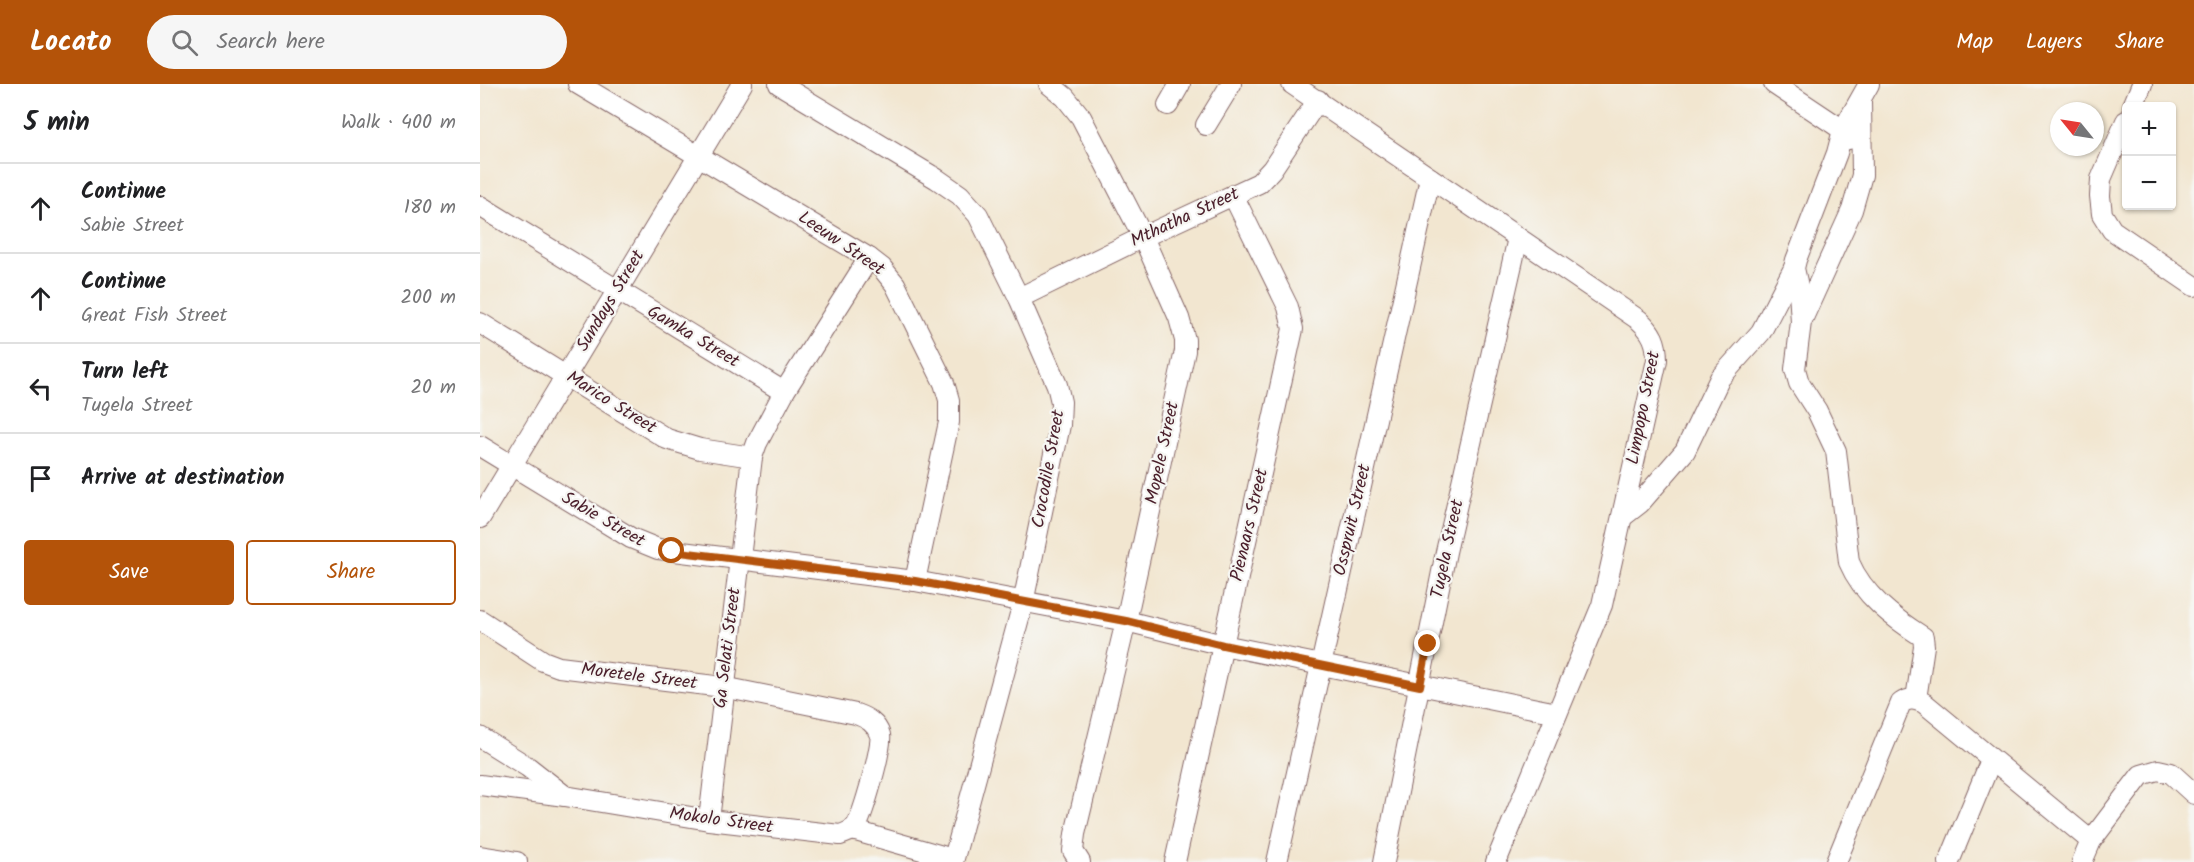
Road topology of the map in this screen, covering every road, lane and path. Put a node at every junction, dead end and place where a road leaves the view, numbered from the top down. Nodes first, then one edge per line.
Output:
1 (578, 84) edge
2 (742, 84) edge
3 (779, 84) edge
4 (1050, 84) edge
5 (1180, 84) edge
6 (1231, 84) edge
7 (1292, 84) edge
8 (1774, 84) edge
9 (2142, 84) edge
10 (1865, 91) edge
11 (1318, 100) junction
12 (2135, 102) edge
13 (1168, 105) dead end
14 (1206, 125) dead end
15 (1843, 130) junction
16 (2122, 132) edge
17 (699, 155) junction
18 (1863, 166) junction
19 (1430, 178) junction
20 (1233, 197) junction
21 (480, 206) edge
22 (1143, 237) junction
23 (1518, 238) junction
24 (869, 258) junction
25 (1794, 268) junction
26 (2194, 286) edge
27 (617, 291) junction
28 (1019, 298) junction
29 (1801, 322) junction
30 (480, 323) edge
31 (566, 375) junction
32 (784, 392) junction
33 (480, 446) edge
34 (752, 457) junction
35 (512, 465) junction
36 (1622, 517) junction
37 (480, 518) edge
38 (739, 558) junction
39 (915, 581) junction
40 (1023, 603) junction
41 (480, 620) edge
42 (1126, 621) junction
43 (1223, 645) junction
44 (1320, 666) junction
45 (1420, 686) junction
46 (723, 687) junction
47 (1916, 699) junction
48 (1557, 713) junction
49 (480, 737) edge
50 (1991, 760) junction
51 (480, 785) edge
52 (2194, 794) edge
53 (565, 796) junction
54 (709, 819) junction
55 (852, 831) junction
56 (2091, 841) junction
57 (480, 856) edge
58 (1077, 856) edge
59 (953, 860) edge
60 (517, 862) edge
61 (1175, 862) edge
62 (1277, 862) edge
63 (1384, 862) edge
64 (1496, 862) edge
65 (1836, 862) edge
66 (1949, 862) edge
67 (2082, 862) edge

1 - 17 street, Leeuw Street
2 - 17 street, Sundays Street
3 - 28 street, Crocodile Street
4 - 22 street, Mopele Street
5 - 13 street
6 - 14 street
7 - 11 street, Limpopo Street
8 - 15 street
9 - 12 street
10 - 15 street
10 - 18 street
11 - 19 street, Limpopo Street
11 - 20 street, Mthatha Street
15 - 18 street
15 - 25 street
16 - 26 street
17 - 24 street, Leeuw Street
17 - 27 street, Sundays Street
18 - 29 street
19 - 23 street, Limpopo Street
19 - 44 street, Osspruit Street
20 - 22 street, Mthatha Street
20 - 43 street, Pienaars Street
21 - 27 street, Gamka Street
22 - 28 street, Mthatha Street
22 - 42 street, Mopele Street
23 - 36 street, Limpopo Street
23 - 45 street, Tugela Street
24 - 32 street, Ga Selati Street
24 - 39 street, Leeuw Street
25 - 29 street
25 - 36 street
27 - 31 street, Sundays Street
27 - 32 street, Gamka Street
28 - 40 street, Crocodile Street
29 - 47 street
30 - 31 street, Marico Street
31 - 34 street, Marico Street
31 - 35 street, Sundays Street
32 - 34 street, Ga Selati Street
33 - 35 street, Sabie Street
34 - 38 street, Ga Selati Street
35 - 37 street, Sundays Street
35 - 38 street, Sabie Street
36 - 48 street, Limpopo Street
38 - 39 street, Sabie Street
38 - 46 street, Ga Selati Street
39 - 40 street, Sabie Street
40 - 42 street, Sabie Street
40 - 59 street, Crocodile Street
41 - 46 street, Moretele Street
42 - 43 street, Sabie Street
42 - 58 street, Mopele Street
43 - 44 street, Sabie Street
43 - 61 street, Pienaars Street
44 - 45 street, Sabie Street
44 - 62 street, Osspruit Street
45 - 48 street, Sabie Street
45 - 63 street, Tugela Street
46 - 54 street, Ga Selati Street
46 - 55 street, Moretele Street
47 - 50 street
47 - 65 street
48 - 64 street, Limpopo Street
49 - 53 street
50 - 56 street
50 - 66 street
51 - 53 street, Mokolo Street
52 - 56 street
53 - 54 street, Mokolo Street
54 - 55 street, Mokolo Street
55 - 59 street
56 - 67 street
57 - 60 street

